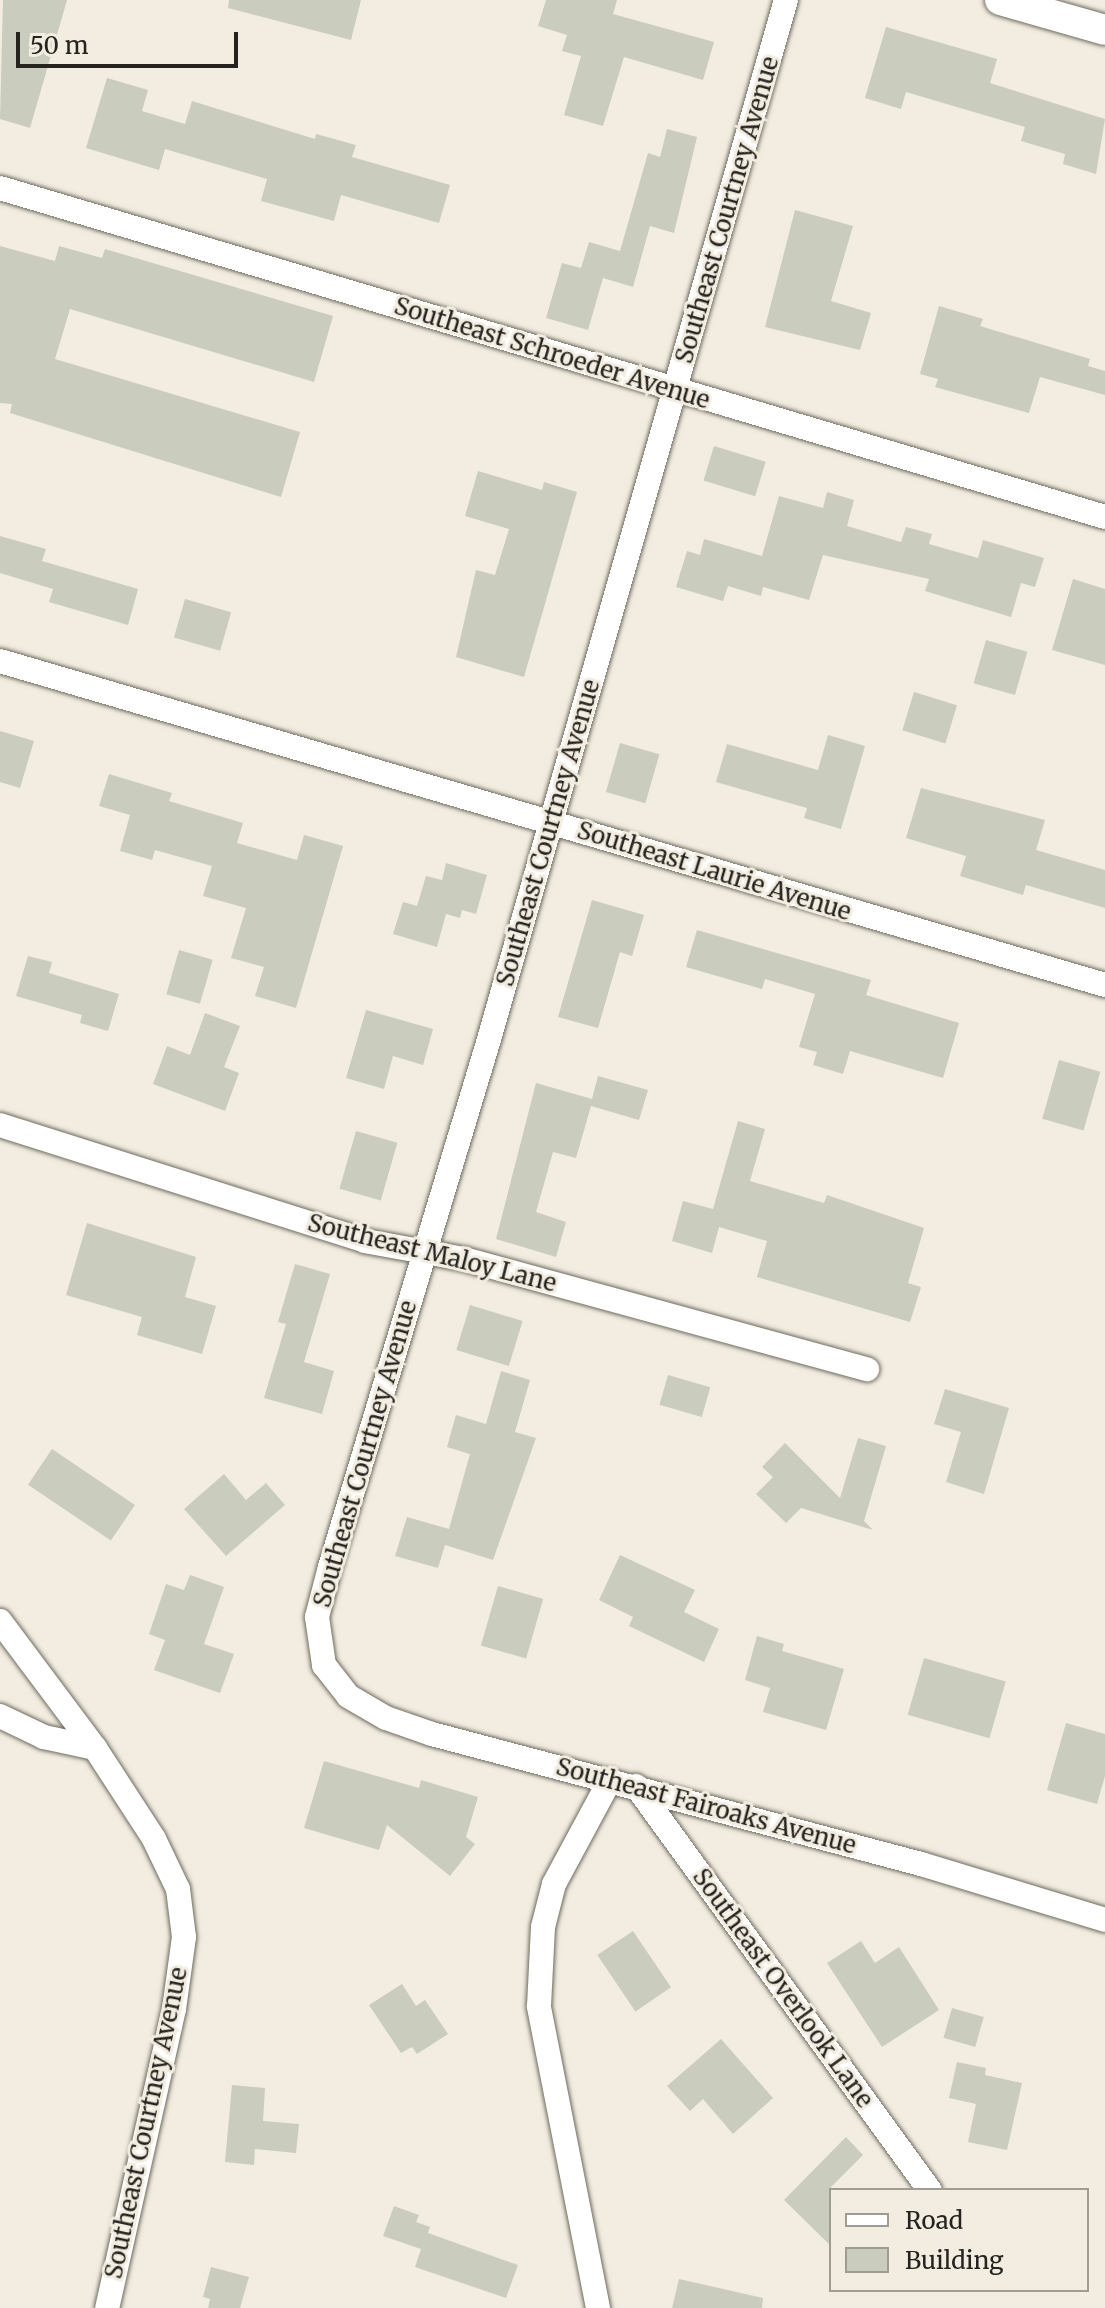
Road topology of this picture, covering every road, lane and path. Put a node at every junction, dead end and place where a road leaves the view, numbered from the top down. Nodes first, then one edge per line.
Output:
1 (786, 0) edge
2 (1000, 0) edge
3 (1105, 30) edge
4 (0, 188) edge
5 (676, 390) junction
6 (1105, 517) edge
7 (0, 661) edge
8 (551, 822) junction
9 (1105, 985) edge
10 (0, 1125) edge
11 (423, 1253) junction
12 (867, 1369) dead end
13 (0, 1621) edge
14 (324, 1665) joint
15 (0, 1716) edge
16 (95, 1748) junction
17 (610, 1780) junction
18 (636, 1786) junction
19 (1105, 1920) edge
20 (929, 2188) edge
21 (107, 2308) edge
22 (598, 2308) edge

1 - 5 street, Southeast Courtney Avenue
2 - 3 street
4 - 5 street, Southeast Schroeder Avenue
5 - 6 street, Southeast Schroeder Avenue
5 - 8 street, Southeast Courtney Avenue
7 - 8 street, Southeast Laurie Avenue
8 - 9 street, Southeast Laurie Avenue
8 - 11 street, Southeast Courtney Avenue
10 - 11 street, Southeast Maloy Lane
11 - 12 street, Southeast Maloy Lane
11 - 14 street, Southeast Courtney Avenue
13 - 16 street, Southeast Courtney Avenue
14 - 17 street, Southeast Fairoaks Avenue
15 - 16 street
16 - 21 street, Southeast Courtney Avenue
17 - 18 street, Southeast Fairoaks Avenue
17 - 22 street
18 - 19 street, Southeast Fairoaks Avenue
18 - 20 street, Southeast Overlook Lane

